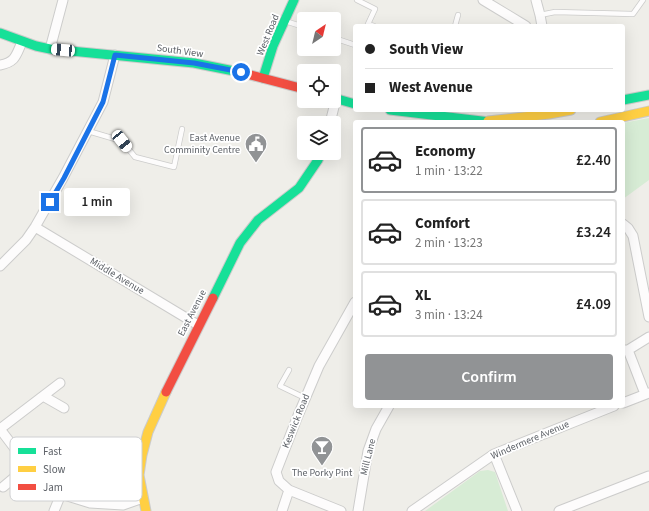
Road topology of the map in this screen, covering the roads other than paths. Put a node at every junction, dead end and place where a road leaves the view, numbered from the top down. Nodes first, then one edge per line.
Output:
1 (63, 0) edge
2 (294, 0) edge
3 (357, 0) edge
4 (483, 0) edge
5 (536, 0) edge
6 (643, 0) edge
7 (458, 15) dead end
8 (540, 15) junction
9 (285, 21) junction
10 (368, 24) edge
11 (456, 24) edge
12 (523, 24) edge
13 (542, 24) edge
14 (297, 25) edge
15 (0, 33) edge
16 (341, 40) edge
17 (22, 42) junction
18 (353, 43) edge
19 (50, 49) junction
20 (115, 55) junction
21 (0, 65) edge
22 (263, 78) junction
23 (297, 87) edge
24 (649, 95) edge
25 (341, 100) edge
26 (625, 100) edge
27 (353, 103) edge
28 (649, 111) edge
29 (406, 112) edge
30 (562, 112) edge
31 (549, 115) edge
32 (529, 119) edge
33 (472, 120) edge
34 (516, 120) edge
35 (609, 120) edge
36 (182, 129) dead end
37 (88, 131) junction
38 (318, 160) edge
39 (625, 226) edge
40 (36, 227) junction
41 (0, 266) edge
42 (353, 306) edge
43 (649, 317) edge
44 (198, 325) junction
45 (649, 337) edge
46 (626, 350) edge
47 (288, 370) dead end
48 (60, 383) dead end
49 (647, 393) edge
50 (43, 396) junction
51 (305, 398) junction
52 (625, 402) edge
53 (64, 408) dead end
54 (388, 408) edge
55 (609, 408) edge
56 (0, 429) edge
57 (10, 442) edge
58 (494, 454) junction
59 (142, 455) edge
60 (648, 480) edge
61 (290, 490) junction
62 (142, 492) edge
63 (143, 498) joint
64 (58, 501) edge
65 (86, 501) edge
66 (134, 501) edge
67 (54, 511) edge
68 (146, 511) edge
69 (282, 511) edge
70 (341, 511) edge
71 (358, 511) edge
72 (412, 511) edge
73 (517, 511) edge
74 (559, 511) edge

1 - 19 street
2 - 9 main road, West Road
3 - 10 lane
4 - 12 street
5 - 8 street
6 - 8 lane
7 - 11 lane
8 - 13 street
9 - 14 lane
9 - 22 main road, West Road
15 - 17 main road, South View
16 - 18 lane
17 - 19 main road, South View
17 - 21 street
19 - 20 main road, South View
20 - 22 main road, South View
20 - 37 street
22 - 23 main road, South View
24 - 26 main road
25 - 27 main road
28 - 35 main road
29 - 33 main road
30 - 31 main road
31 - 32 main road
32 - 34 main road
36 - 37 lane
37 - 40 street
38 - 44 main road, East Avenue
39 - 43 street
40 - 41 street
40 - 44 street, Middle Avenue
42 - 51 street, Keswick Road
44 - 59 main road, East Avenue
45 - 46 street
46 - 49 street
47 - 51 lane
48 - 50 street
49 - 52 street
50 - 53 street
50 - 56 street
51 - 61 street, Keswick Road
54 - 71 street, Mill Lane
55 - 58 street, Windermere Avenue
56 - 57 street
58 - 72 street, Windermere Avenue
58 - 73 street
60 - 74 street
61 - 69 street
61 - 70 street, Keswick Road
62 - 63 main road, East Avenue
63 - 68 main road, East Avenue
64 - 67 street
65 - 66 street

